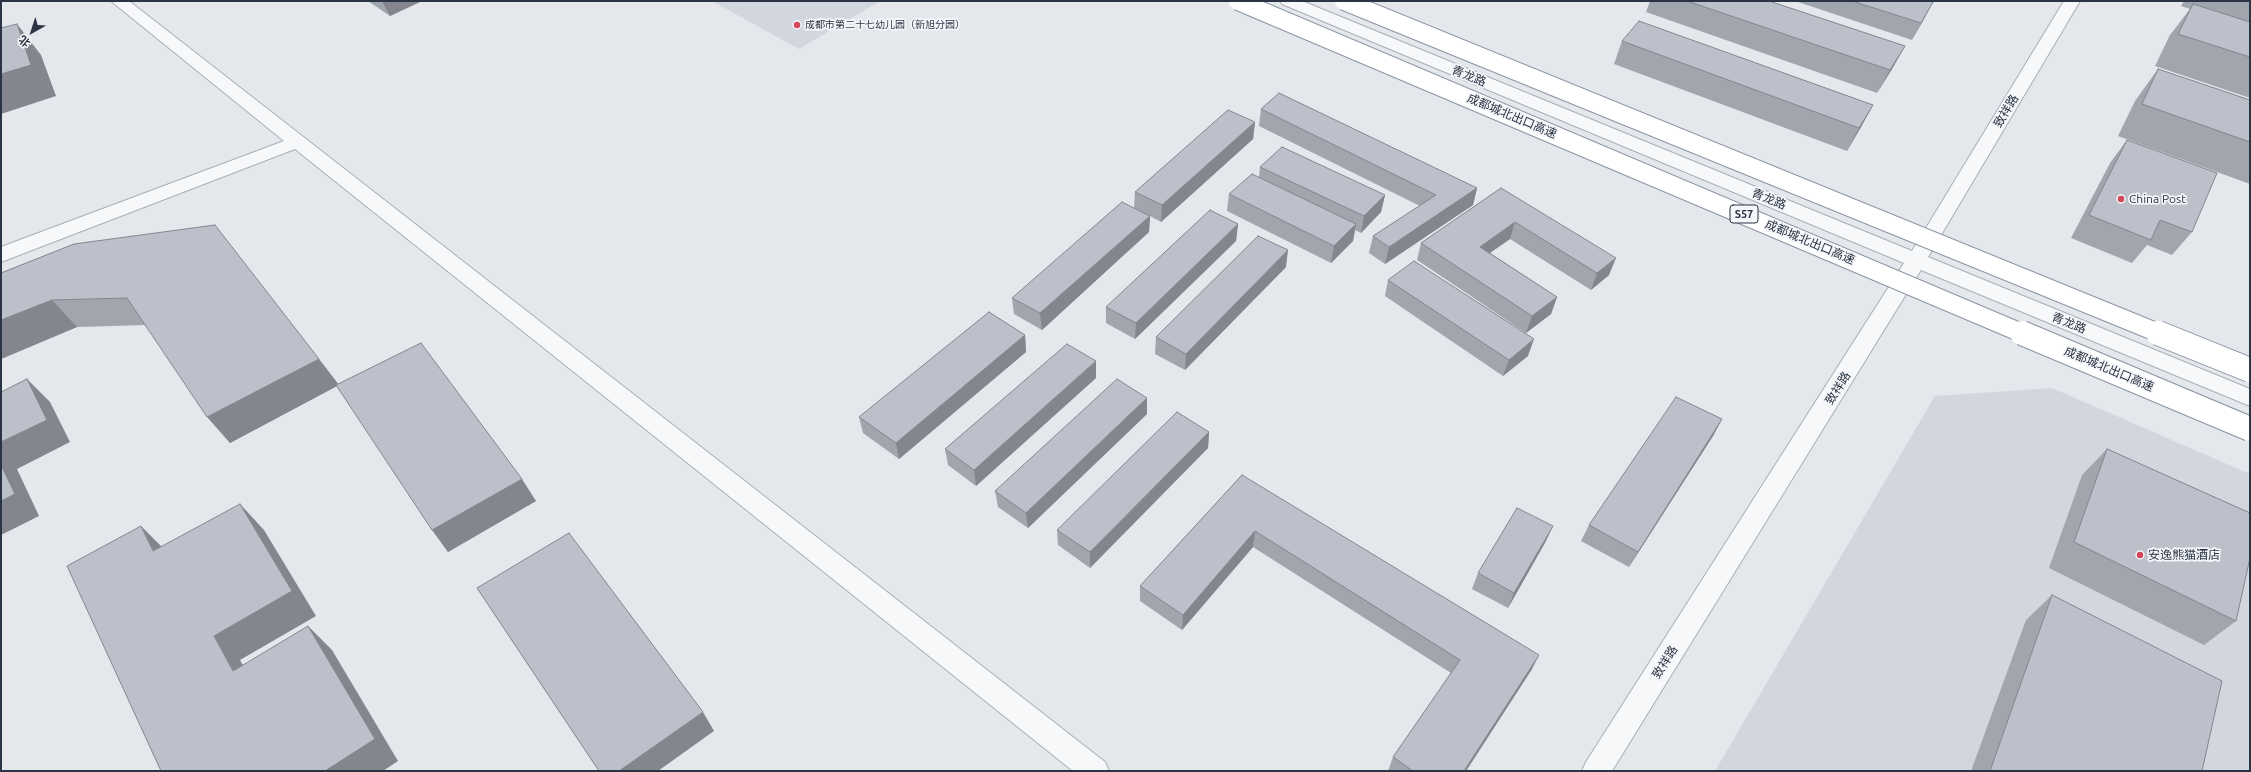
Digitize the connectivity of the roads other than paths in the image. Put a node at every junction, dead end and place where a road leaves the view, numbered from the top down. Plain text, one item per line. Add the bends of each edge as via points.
1 (119, 1) edge
2 (1238, 1) edge
3 (1288, 1) edge
4 (1344, 1) edge
5 (2072, 1) edge
6 (297, 142) junction
7 (1, 255) edge
8 (1916, 260) junction
9 (2250, 370) edge
10 (2250, 398) edge
11 (2250, 428) edge
12 (1095, 771) edge
13 (1596, 771) edge

1 - 6 street
2 - 11 highway, 成都城北出口高速 / S57, bridge
3 - 8 street, 青龙路
4 - 9 highway, bridge
5 - 8 street, 致祥路
6 - 7 street
6 - 12 street
8 - 10 street, 青龙路
8 - 13 street, 致祥路

